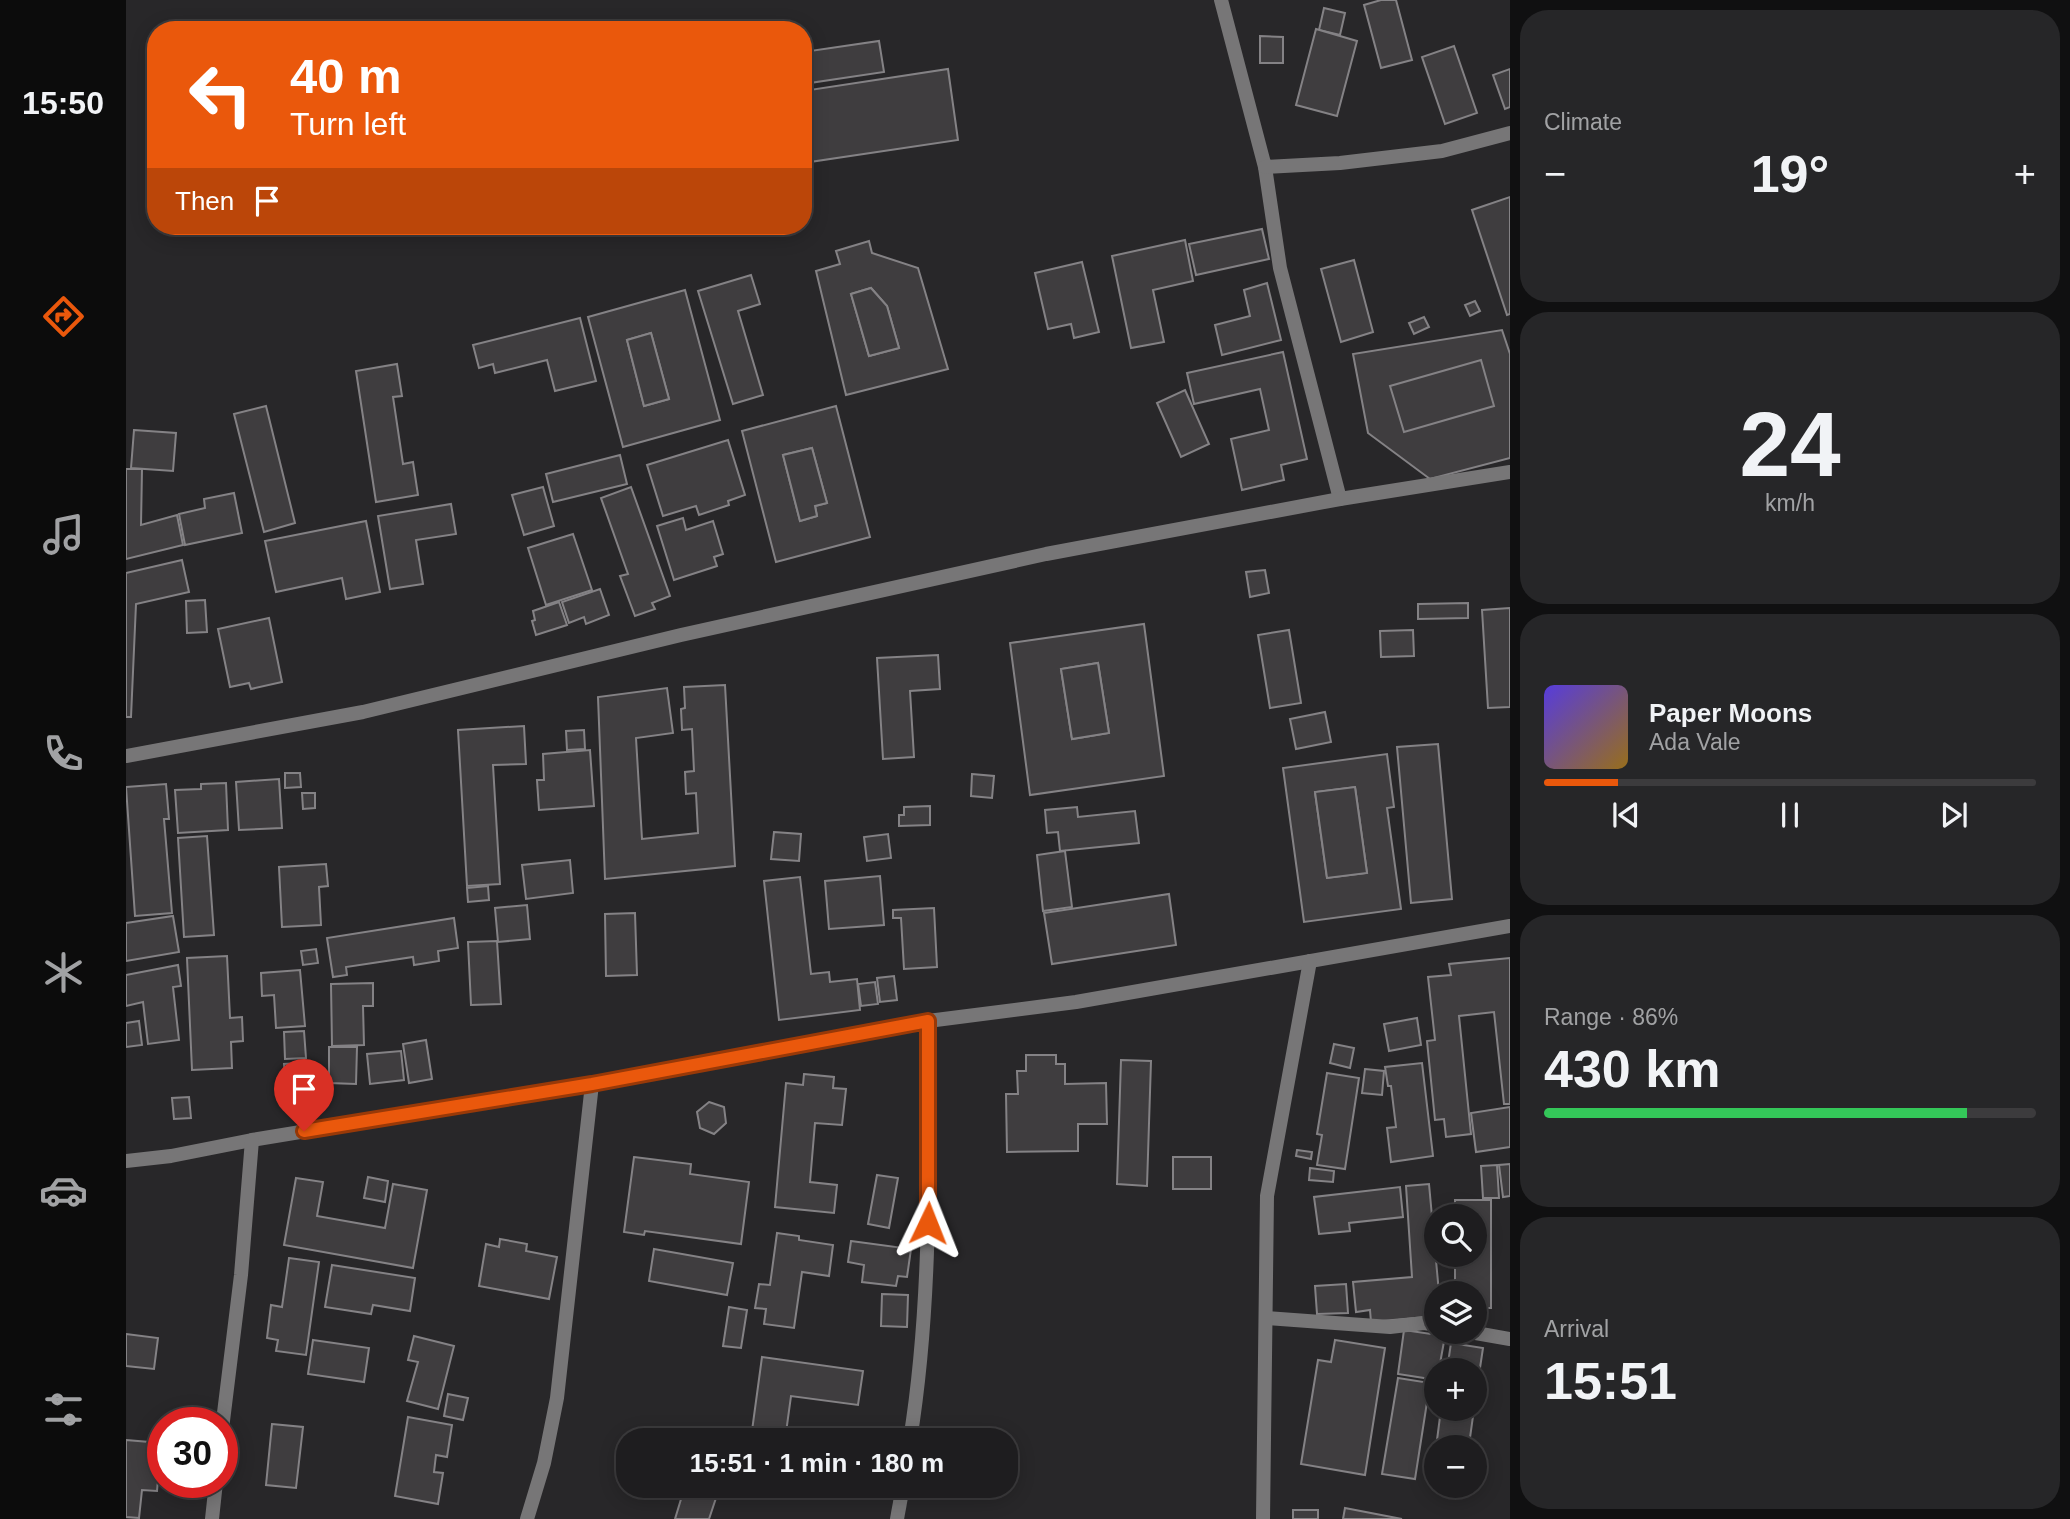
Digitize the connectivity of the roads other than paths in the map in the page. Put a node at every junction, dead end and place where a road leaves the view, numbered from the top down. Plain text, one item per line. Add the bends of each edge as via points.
1 (1221, 0) edge
2 (1510, 133) edge
3 (1265, 167) junction
4 (1510, 472) edge
5 (1340, 499) junction
6 (126, 756) edge
7 (1510, 926) edge
8 (1310, 961) junction
9 (928, 1021) junction
10 (592, 1084) junction
11 (251, 1140) junction
12 (126, 1161) edge
13 (1266, 1318) junction
14 (1424, 1323) edge
15 (1487, 1335) edge
16 (1510, 1339) edge
17 (225, 1407) edge
18 (912, 1428) edge
19 (214, 1498) edge
20 (901, 1498) edge
21 (212, 1519) edge
22 (527, 1519) edge
23 (897, 1519) edge
24 (1263, 1519) edge

1 - 3 street
2 - 3 street via 1442,151
3 - 5 street via 1280,268
4 - 5 street
5 - 6 street via 1046,554 363,712
7 - 8 street
8 - 9 street via 1076,1002
8 - 13 street via 1267,1196
9 - 10 street
9 - 18 street via 929,1198
10 - 11 street
10 - 22 street via 557,1398
11 - 12 street
11 - 17 street
13 - 14 street via 1390,1326
13 - 24 street
15 - 16 street
19 - 21 street
20 - 23 street

